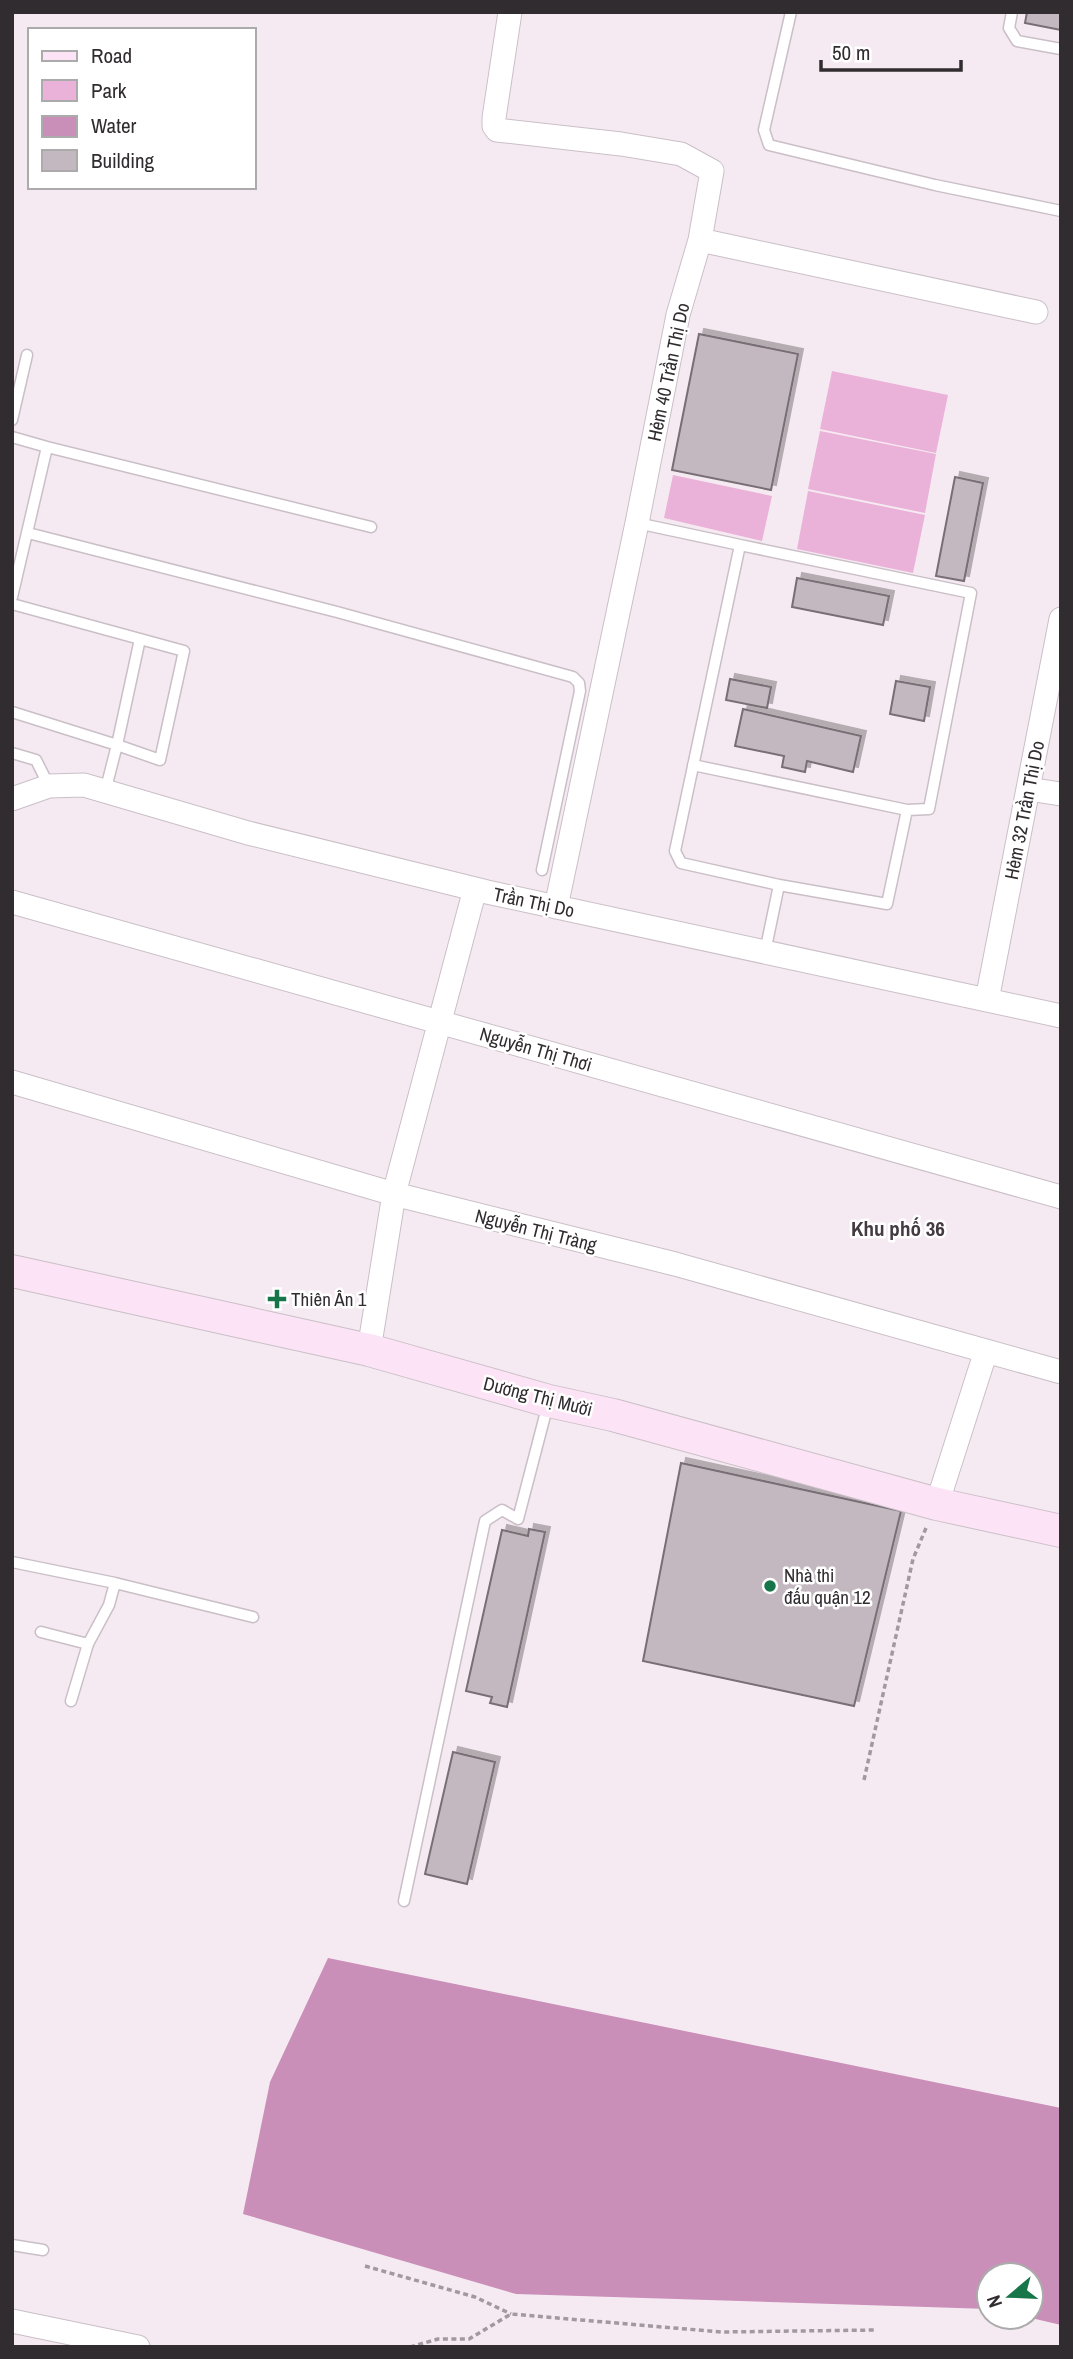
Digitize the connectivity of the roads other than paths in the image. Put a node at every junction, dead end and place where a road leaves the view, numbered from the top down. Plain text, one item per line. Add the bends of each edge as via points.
1 (510, 12) edge
2 (791, 12) edge
3 (1012, 12) edge
4 (1061, 49) edge
5 (1061, 211) edge
6 (700, 240) junction
7 (1036, 312) dead end
8 (27, 355) dead end
9 (12, 420) edge
10 (12, 437) edge
11 (47, 447) junction
12 (637, 523) junction
13 (371, 527) dead end
14 (27, 533) junction
15 (740, 545) junction
16 (12, 597) edge
17 (12, 604) edge
18 (1061, 619) edge
19 (140, 639) junction
20 (1055, 680) edge
21 (12, 712) edge
22 (117, 745) junction
23 (12, 753) edge
24 (693, 765) junction
25 (49, 786) junction
26 (1028, 789) junction
27 (105, 792) junction
28 (1061, 794) edge
29 (12, 799) edge
30 (906, 810) junction
31 (542, 870) dead end
32 (779, 885) junction
33 (475, 889) junction
34 (12, 902) edge
35 (556, 907) junction
36 (765, 952) junction
37 (987, 1000) junction
38 (1061, 1016) edge
39 (439, 1022) junction
40 (12, 1082) edge
41 (394, 1194) junction
42 (1061, 1197) edge
43 (12, 1271) edge
44 (369, 1350) junction
45 (986, 1351) junction
46 (1061, 1372) edge
47 (549, 1401) junction
48 (937, 1504) junction
49 (1061, 1531) edge
50 (12, 1562) edge
51 (115, 1583) junction
52 (253, 1617) dead end
53 (41, 1632) dead end
54 (88, 1644) junction
55 (71, 1701) dead end
56 (404, 1901) dead end
57 (12, 2245) edge
58 (43, 2250) dead end
59 (12, 2321) edge
60 (138, 2347) edge

1 - 6 street, Hẻm 40 Trần Thị Do via 495,128 681,154 712,172
2 - 5 lane via 764,130 769,145
3 - 4 lane via 1009,28 1017,41
6 - 7 street
6 - 12 street, Hẻm 40 Trần Thị Do via 678,315
8 - 9 lane
10 - 11 lane
11 - 13 lane
11 - 14 lane
12 - 15 lane
12 - 35 street, Hẻm 40 Trần Thị Do
14 - 16 lane
14 - 31 lane via 573,677 580,691
15 - 24 lane
15 - 30 lane via 971,593 929,809
17 - 19 lane
18 - 20 street, Hẻm 32 Trần Thị Do
19 - 22 lane
19 - 22 lane via 184,651 160,760
20 - 26 street, Hẻm 32 Trần Thị Do
21 - 22 lane
22 - 27 lane
23 - 25 lane via 36,760
24 - 30 lane
24 - 32 lane via 675,851 681,863
25 - 27 street, Trần Thị Do via 83,785
25 - 29 street, Trần Thị Do
26 - 28 street
26 - 37 street, Hẻm 32 Trần Thị Do
27 - 33 street, Trần Thị Do
30 - 32 lane via 887,904
32 - 36 lane
33 - 35 street, Trần Thị Do
33 - 39 street
34 - 39 street, Nguyễn Thị Thơi
35 - 36 street, Trần Thị Do
36 - 37 street, Trần Thị Do
37 - 38 street, Trần Thị Do
39 - 41 street
39 - 42 street, Nguyễn Thị Thơi
40 - 41 street, Nguyễn Thị Tràng
41 - 44 street
41 - 45 street, Nguyễn Thị Tràng via 675,1264
43 - 44 street, Dương Thị Mười
44 - 47 street, Dương Thị Mười
45 - 46 street, Nguyễn Thị Tràng
45 - 48 street
47 - 48 street, Dương Thị Mười
47 - 56 lane via 518,1519 502,1510 485,1521
48 - 49 street, Dương Thị Mười
50 - 51 lane
51 - 52 lane
51 - 54 lane
53 - 54 lane
54 - 55 lane
57 - 58 lane
59 - 60 street

